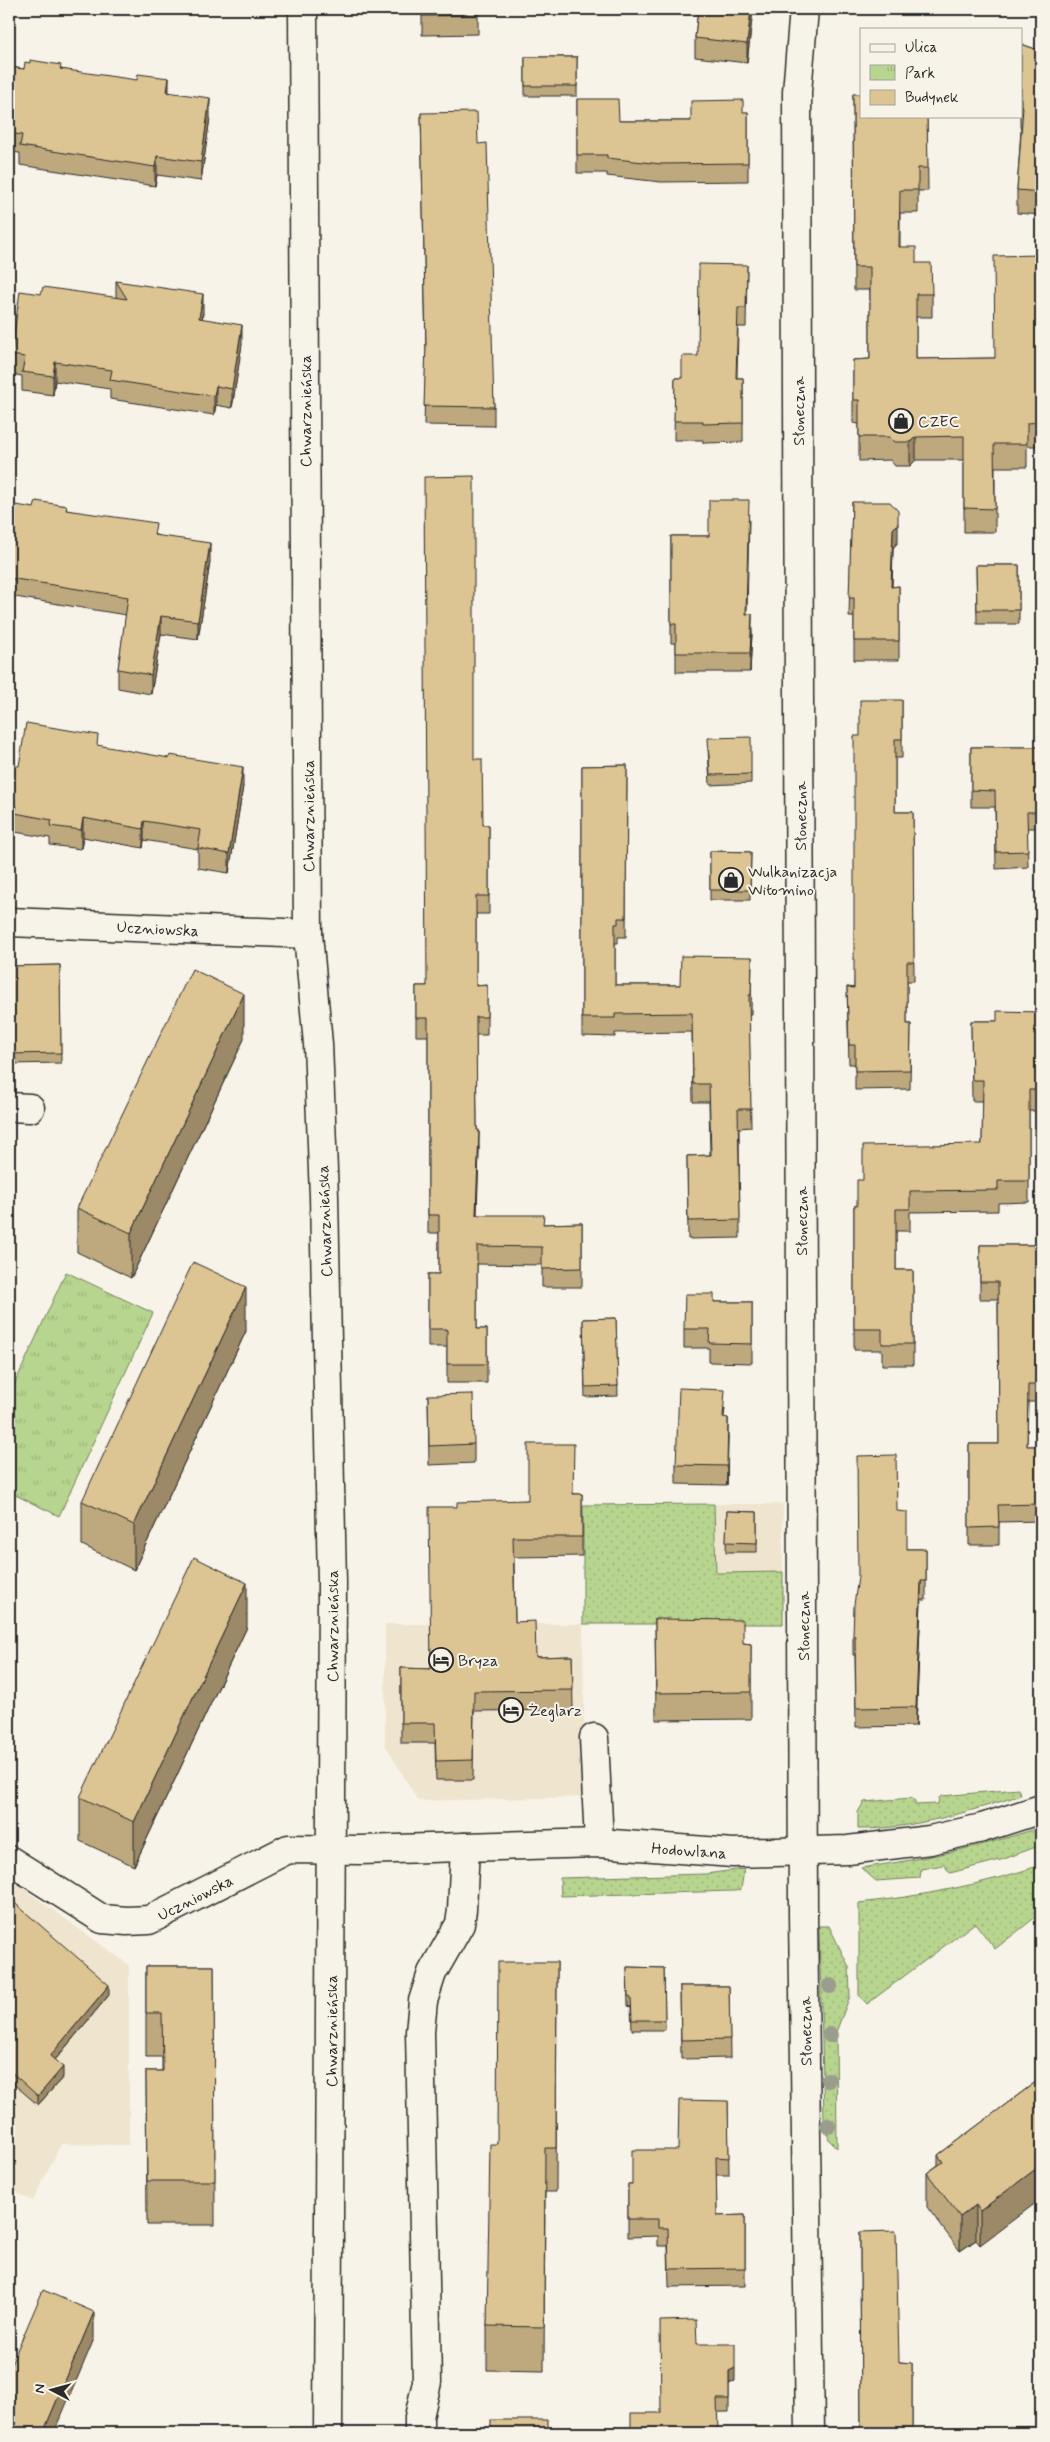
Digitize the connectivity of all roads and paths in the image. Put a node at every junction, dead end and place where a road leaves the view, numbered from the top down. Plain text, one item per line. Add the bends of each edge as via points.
1 (303, 9) edge
2 (804, 9) edge
3 (9, 922) edge
4 (308, 934) junction
5 (594, 1738) dead end
6 (1041, 1810) edge
7 (599, 1844) junction
8 (464, 1847) junction
9 (332, 1850) junction
10 (804, 1851) junction
11 (9, 1860) edge
12 (328, 2433) edge
13 (419, 2433) edge
14 (810, 2433) edge

1 - 4 street, Chwarznieńska
2 - 10 street, Słoneczna via 797,92
3 - 4 street, Uczniowska
4 - 9 street, Chwarznieńska via 318,1044 324,1196 332,1583
5 - 7 street
6 - 10 street, Hodowlana via 930,1840 848,1850
7 - 8 street, Hodowlana
7 - 10 street, Hodowlana via 733,1853
8 - 9 street, Hodowlana
8 - 13 street via 460,1924 432,1973 420,2032 427,2382
9 - 11 street, Uczniowska via 288,1849 149,1920 127,1921 102,1919
9 - 12 street, Chwarznieńska
10 - 14 street, Słoneczna

